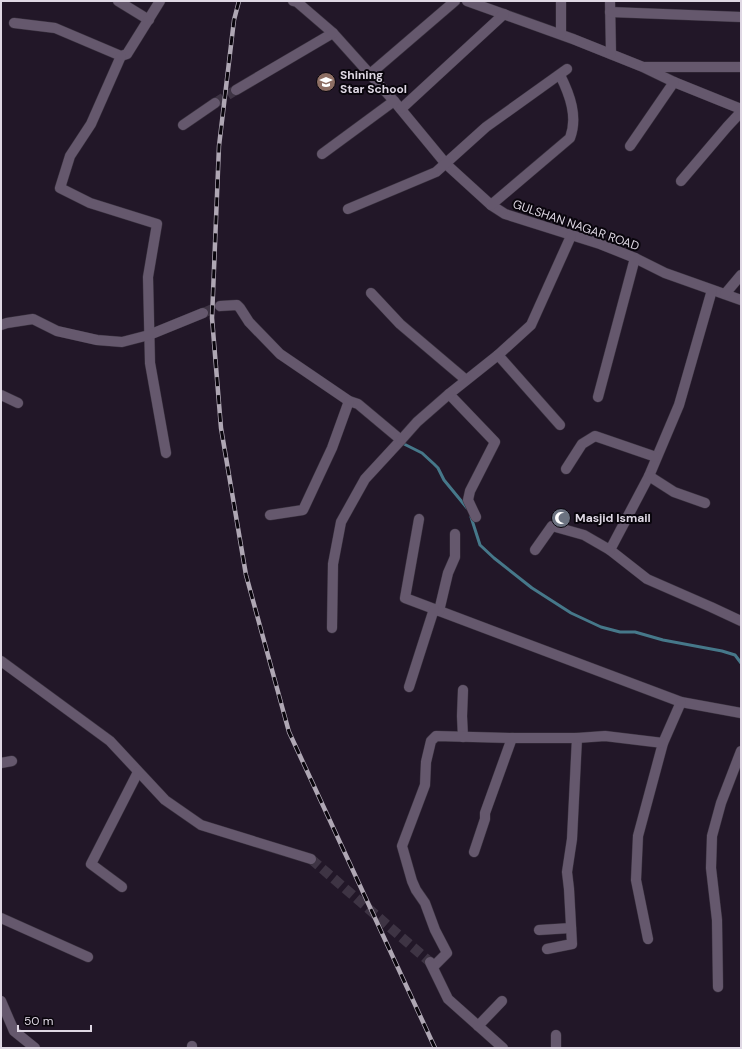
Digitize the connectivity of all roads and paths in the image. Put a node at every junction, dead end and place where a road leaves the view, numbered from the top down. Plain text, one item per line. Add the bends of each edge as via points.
1 (118, 1) edge
2 (160, 1) edge
3 (293, 1) edge
4 (455, 1) edge
5 (467, 1) edge
6 (561, 1) edge
7 (610, 1) edge
8 (610, 12) junction
9 (504, 14) junction
10 (741, 17) edge
11 (148, 20) junction
12 (14, 23) dead end
13 (334, 33) junction
14 (560, 34) junction
15 (611, 54) junction
16 (121, 56) junction
17 (643, 67) junction
18 (741, 67) edge
19 (370, 74) junction
20 (674, 82) junction
21 (236, 90) tunnel mouth
22 (394, 101) junction
23 (215, 103) tunnel mouth
24 (401, 109) junction
25 (741, 109) edge
26 (741, 112) edge
27 (183, 125) dead end
28 (630, 146) dead end
29 (322, 154) dead end
30 (446, 164) junction
31 (681, 181) dead end
32 (491, 205) junction
33 (348, 209) dead end
34 (571, 236) junction
35 (635, 258) junction
36 (741, 275) edge
37 (712, 290) junction
38 (371, 293) dead end
39 (725, 294) junction
40 (741, 300) edge
41 (220, 306) tunnel mouth
42 (202, 313) tunnel mouth
43 (1, 325) edge
44 (149, 335) junction
45 (498, 355) junction
46 (466, 380) junction
47 (449, 394) junction
48 (1, 395) edge
49 (598, 397) dead end
50 (349, 401) junction
51 (18, 403) dead end
52 (560, 425) dead end
53 (401, 440) junction
54 (166, 453) dead end
55 (656, 457) junction
56 (566, 469) dead end
57 (649, 476) junction
58 (704, 504) dead end
59 (270, 515) dead end
60 (476, 517) dead end
61 (418, 519) dead end
62 (455, 534) dead end
63 (535, 550) dead end
64 (610, 550) junction
65 (436, 610) junction
66 (741, 621) edge
67 (332, 628) dead end
68 (1, 661) edge
69 (409, 687) dead end
70 (463, 690) dead end
71 (681, 702) junction
72 (741, 713) edge
73 (463, 737) junction
74 (512, 738) junction
75 (577, 738) junction
76 (663, 743) junction
77 (741, 751) edge
78 (12, 761) dead end
79 (1, 763) edge
80 (138, 772) junction
81 (474, 852) dead end
82 (311, 859) tunnel mouth
83 (122, 887) dead end
84 (1, 918) edge
85 (571, 928) junction
86 (539, 930) dead end
87 (648, 939) dead end
88 (547, 949) dead end
89 (88, 957) dead end
90 (718, 987) dead end
91 (1, 1001) edge
92 (502, 1001) dead end
93 (478, 1026) junction
94 (556, 1035) dead end
95 (502, 1047) edge
96 (35, 1048) edge
97 (556, 1048) edge

1 - 11 street
2 - 11 street
3 - 13 street, GULSHAN NAGAR ROAD
4 - 19 street
5 - 9 street
6 - 14 street
7 - 8 street
8 - 10 street
8 - 15 street
9 - 14 street
9 - 24 street
11 - 16 street via 128,54
12 - 16 street via 55,28
13 - 19 street, GULSHAN NAGAR ROAD
13 - 21 street
14 - 15 street
15 - 17 street
16 - 44 street via 92,124 70,156 60,188 90,204 157,224 148,277
17 - 18 street
17 - 20 street
19 - 22 street, GULSHAN NAGAR ROAD
20 - 25 street
20 - 28 street
22 - 24 street, GULSHAN NAGAR ROAD
22 - 29 street
23 - 27 street
24 - 30 street, GULSHAN NAGAR ROAD
26 - 31 street
30 - 32 street, GULSHAN NAGAR ROAD
30 - 32 street via 486,127 564,72 573,112 574,128 570,138
30 - 33 street via 436,172
32 - 34 street, GULSHAN NAGAR ROAD via 505,214
34 - 35 street, GULSHAN NAGAR ROAD
34 - 45 street via 531,325
35 - 37 street, GULSHAN NAGAR ROAD via 665,273
35 - 49 street
36 - 39 street
37 - 39 street, GULSHAN NAGAR ROAD
37 - 55 street via 679,405
38 - 46 street via 400,324
39 - 40 street, GULSHAN NAGAR ROAD
41 - 50 street via 237,305 248,322 280,354
42 - 44 street
43 - 44 street via 33,319 57,331 97,340 122,342
44 - 54 street via 150,363
45 - 46 street
45 - 52 street
46 - 47 street
47 - 53 street
47 - 60 street via 495,442 470,491 468,500
48 - 51 street
50 - 53 street via 358,404
50 - 59 street via 332,448 303,510
53 - 67 street via 365,479 341,522 333,564
55 - 56 street via 595,436 582,444
55 - 57 street
57 - 58 street via 674,492
57 - 64 street
61 - 65 street via 405,598
62 - 65 street via 455,557
63 - 64 street via 552,526 584,534
64 - 66 street via 647,579
65 - 69 street
65 - 71 street
68 - 80 street via 110,741
70 - 73 street
71 - 72 street
71 - 76 street
73 - 74 street
73 - 93 street via 436,736 431,741 426,762 425,785 402,846 412,881 425,902 447,953 431,965 448,999
74 - 75 street
74 - 81 street via 484,813 485,819
75 - 76 street via 605,736
75 - 85 street via 572,839 567,872
76 - 87 street via 638,836 636,880
77 - 90 street via 720,803 712,836 711,868 717,920
78 - 79 street
80 - 82 street via 165,800 201,825
80 - 83 street via 91,864
84 - 89 street
85 - 86 street
85 - 88 street via 572,944
91 - 96 street via 14,1031
92 - 93 street
93 - 95 street
94 - 97 street

